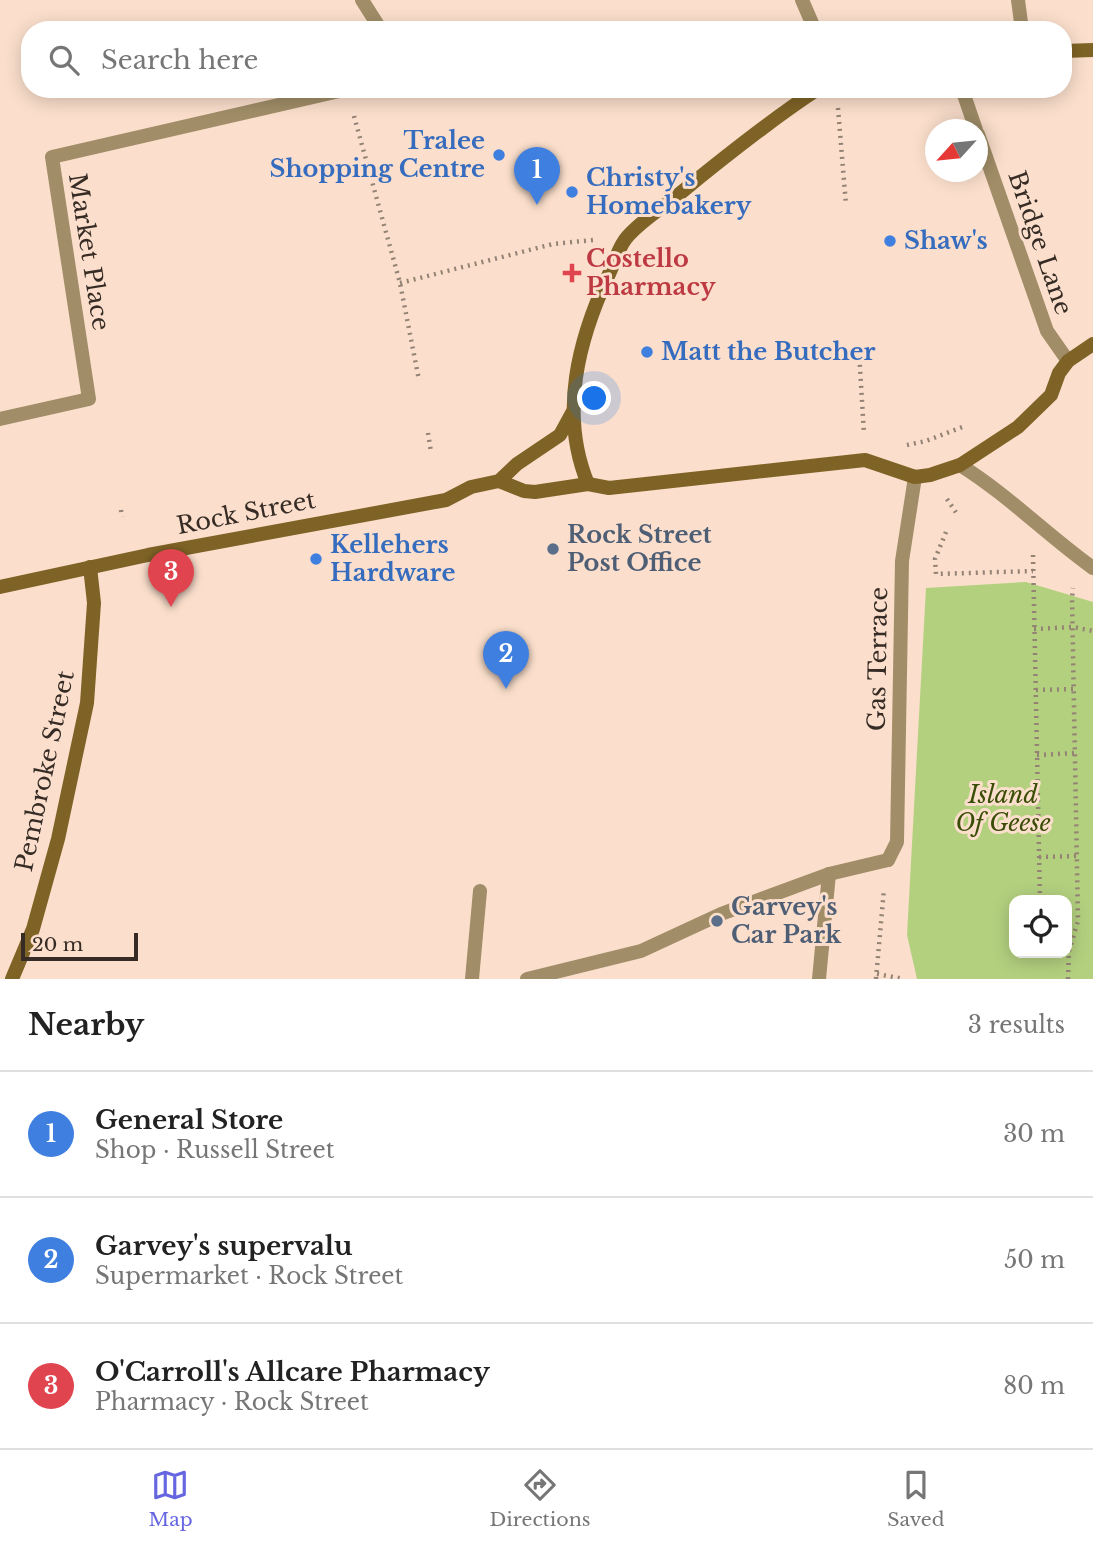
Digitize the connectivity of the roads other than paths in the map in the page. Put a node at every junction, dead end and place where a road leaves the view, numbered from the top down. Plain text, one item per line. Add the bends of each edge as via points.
1 (362, 0) edge
2 (802, 0) edge
3 (1018, 0) edge
4 (375, 21) edge
5 (811, 21) edge
6 (1021, 21) edge
7 (1093, 50) edge
8 (1072, 51) edge
9 (309, 98) edge
10 (804, 98) edge
11 (965, 98) edge
12 (972, 119) edge
13 (988, 163) edge
14 (1093, 344) edge
15 (1068, 361) junction
16 (572, 413) junction
17 (0, 419) edge
18 (960, 465) junction
19 (915, 477) junction
20 (499, 481) junction
21 (588, 484) junction
22 (90, 567) junction
23 (1093, 568) edge
24 (0, 587) edge
25 (829, 874) junction
26 (480, 891) dead end
27 (12, 979) edge
28 (472, 979) edge
29 (527, 979) edge
30 (819, 979) edge

1 - 4 street
2 - 5 street
3 - 6 street
7 - 8 main road
9 - 17 street, Market Place via 52,157 89,399
10 - 16 main road via 627,237 593,309 577,367
11 - 12 street, Bridge Lane
13 - 15 street, Bridge Lane via 1047,331
14 - 15 main road
15 - 18 main road via 1051,395 1018,427
16 - 20 main road, Rock Street via 560,435
16 - 21 main road via 579,462
18 - 19 main road
18 - 23 street via 1014,502
19 - 21 main road via 865,460 609,488
19 - 25 street, Gas Terrace via 902,561 897,842 888,860
20 - 21 main road via 535,492
20 - 22 main road, Rock Street via 471,487 446,500
22 - 24 main road, Rock Street
22 - 27 main road, Pembroke Street via 92,655 82,725 55,852 33,929
25 - 29 street via 721,914 641,951
25 - 30 street
26 - 28 street

